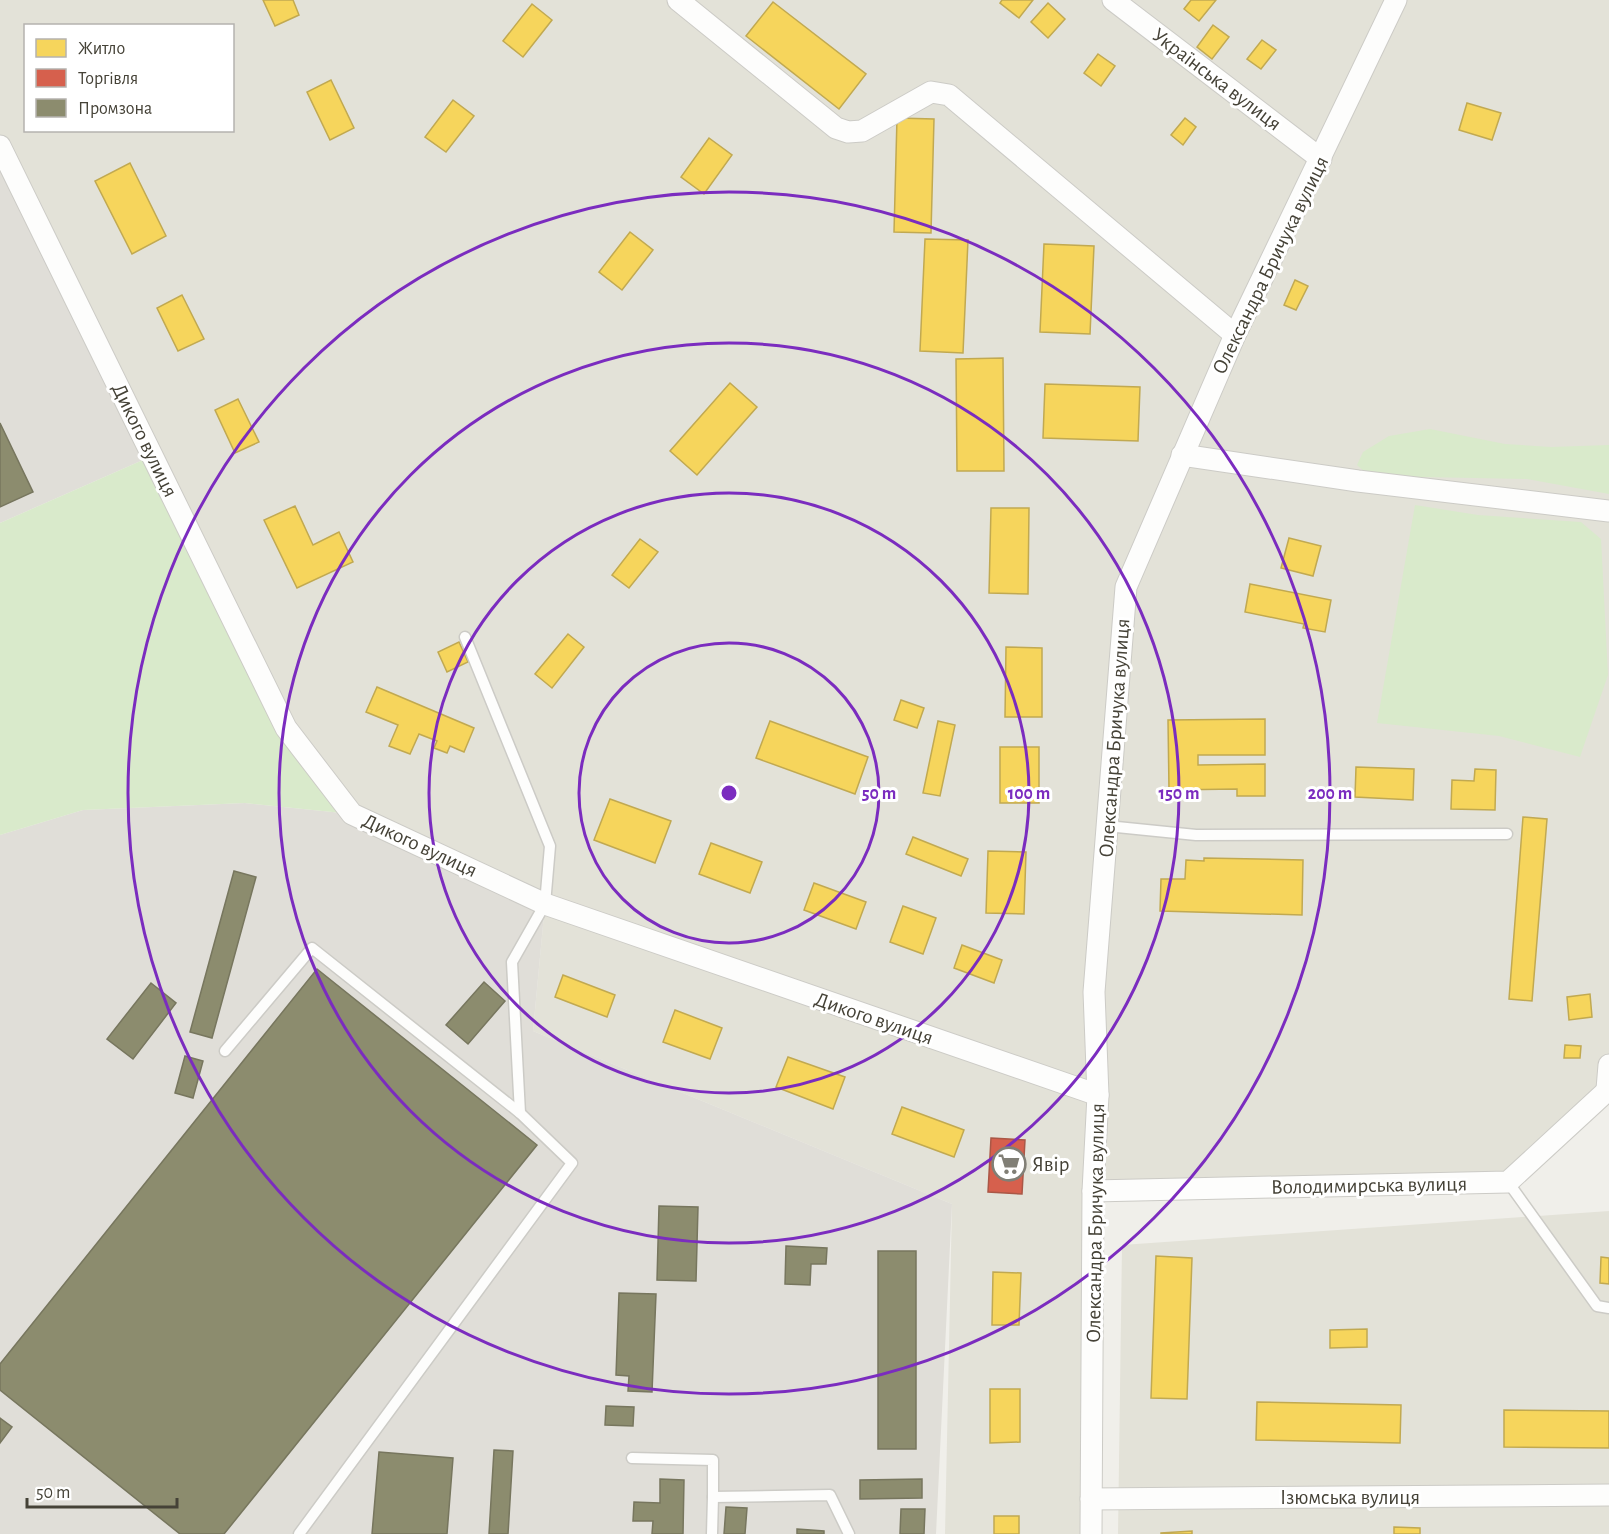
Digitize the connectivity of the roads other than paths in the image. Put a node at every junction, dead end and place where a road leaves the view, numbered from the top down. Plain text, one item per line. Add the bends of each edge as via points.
1 (678, 0) edge
2 (1113, 0) edge
3 (1396, 0) edge
4 (0, 146) edge
5 (1321, 159) junction
6 (1235, 335) junction
7 (1182, 455) junction
8 (1609, 511) edge
9 (465, 637) dead end
10 (1107, 826) junction
11 (1507, 834) dead end
12 (545, 904) junction
13 (225, 1051) dead end
14 (1609, 1065) edge
15 (1608, 1089) edge
16 (1098, 1095) junction
17 (520, 1113) junction
18 (1508, 1182) junction
19 (1093, 1191) junction
20 (1609, 1308) edge
21 (632, 1458) dead end
22 (1609, 1496) edge
23 (713, 1497) junction
24 (1091, 1499) junction
25 (299, 1534) edge
26 (712, 1534) edge
27 (849, 1534) edge
28 (1091, 1534) edge

1 - 6 street via 836,128 862,131 931,92 949,95
2 - 5 street, Українська вулиця
3 - 5 street, Олександра Бричука вулиця
4 - 12 street, Дикого вулиця via 286,728 352,814
5 - 6 street, Олександра Бричука вулиця
6 - 7 street, Олександра Бричука вулиця
7 - 8 street
7 - 10 street, Олександра Бричука вулиця via 1126,587
9 - 12 lane via 550,846
10 - 11 lane via 1196,835
10 - 16 street, Олександра Бричука вулиця via 1094,992
12 - 16 street, Дикого вулиця
12 - 17 lane via 513,962
13 - 17 lane via 312,948
14 - 15 street
15 - 18 street
16 - 19 street, Олександра Бричука вулиця
17 - 25 lane via 572,1163
18 - 19 street, Володимирська вулиця
18 - 20 lane via 1597,1306
19 - 24 street, Олександра Бричука вулиця
21 - 23 lane via 713,1460
22 - 24 street, Ізюмська вулиця
23 - 26 lane
23 - 27 lane via 830,1495
24 - 28 street, Олександра Бричука вулиця

